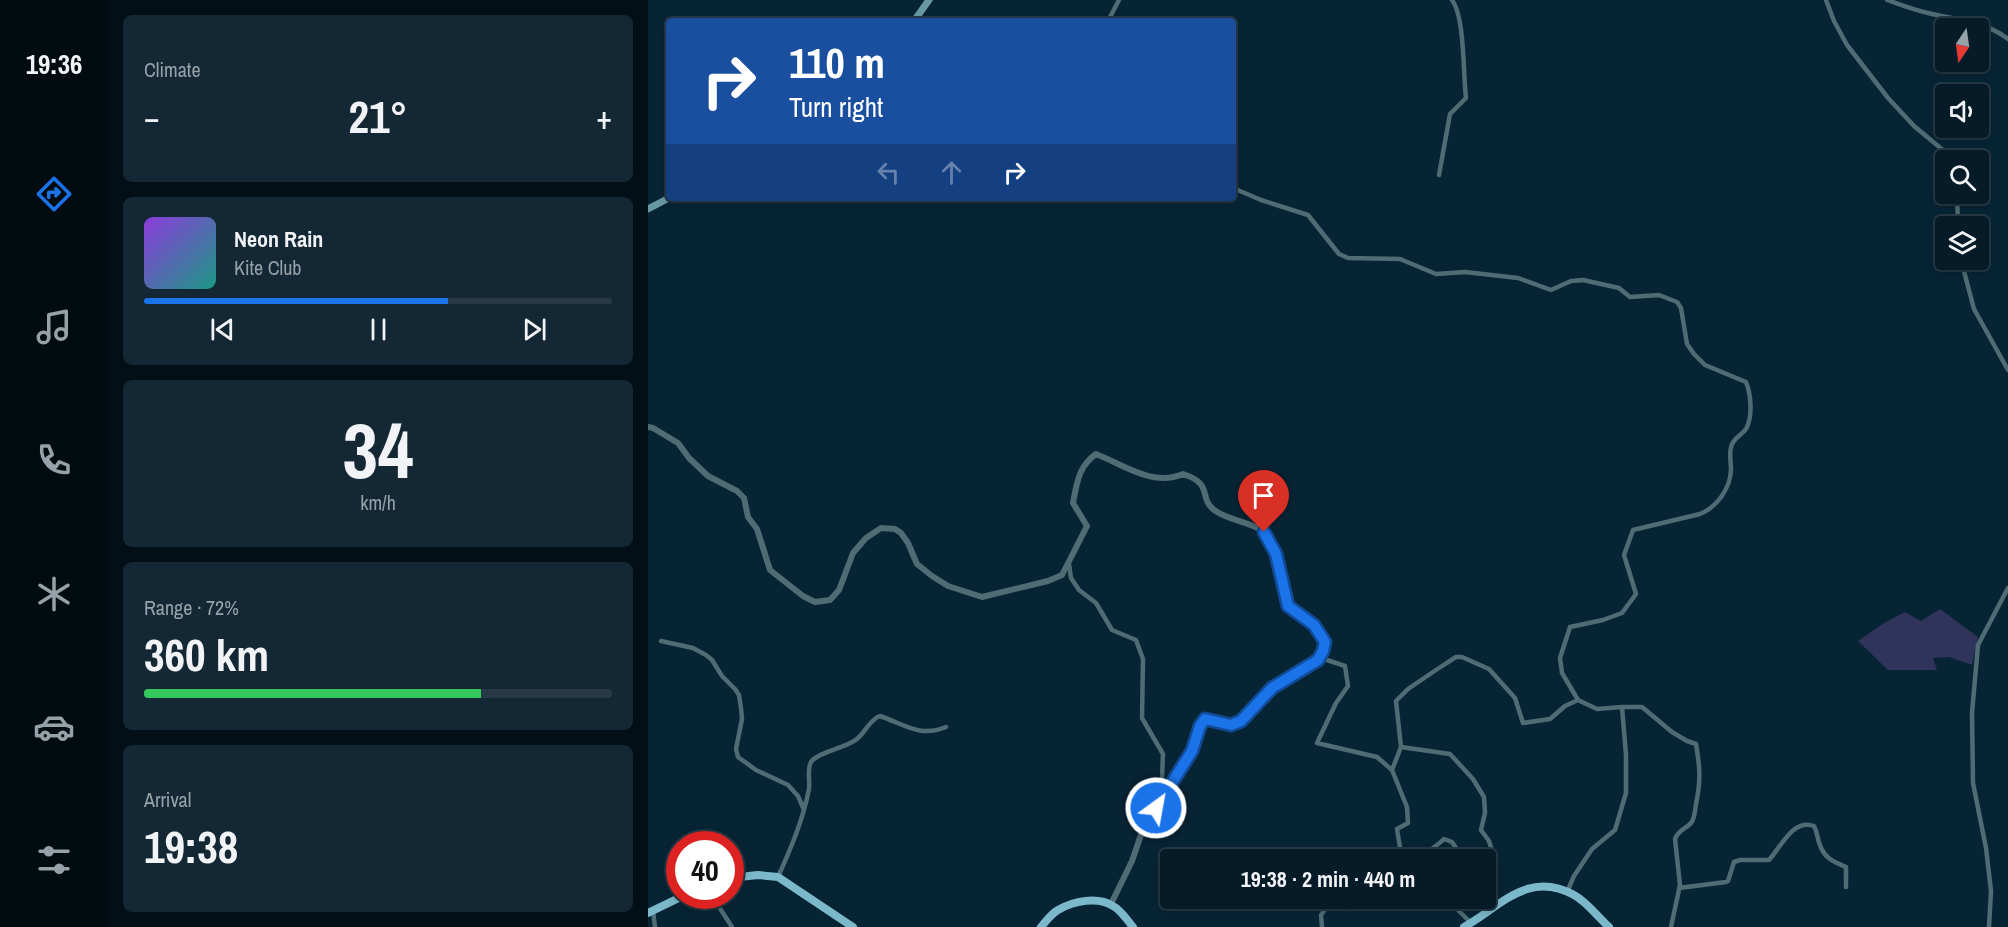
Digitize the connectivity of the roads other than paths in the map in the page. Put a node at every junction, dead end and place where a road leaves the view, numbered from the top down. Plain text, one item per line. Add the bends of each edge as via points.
1 (929, 0) edge
2 (1119, 0) edge
3 (1452, 0) edge
4 (1826, 0) edge
5 (1887, 0) edge
6 (916, 18) edge
7 (1110, 18) edge
8 (2008, 39) edge
9 (1943, 150) edge
10 (1439, 175) dead end
11 (1236, 189) edge
12 (666, 200) edge
13 (648, 209) edge
14 (1964, 270) edge
15 (2008, 370) edge
16 (648, 428) edge
17 (1068, 564) junction
18 (2008, 588) edge
19 (661, 641) dead end
20 (1318, 660) junction
21 (1578, 700) junction
22 (1622, 707) junction
23 (946, 727) dead end
24 (1401, 747) junction
25 (1392, 770) junction
26 (1168, 790) junction
27 (804, 810) junction
28 (1400, 849) edge
29 (1433, 849) edge
30 (1456, 849) edge
31 (1492, 849) edge
32 (744, 876) edge
33 (778, 877) junction
34 (1846, 887) dead end
35 (1679, 888) junction
36 (1567, 892) junction
37 (666, 904) edge
38 (1112, 904) junction
39 (720, 909) edge
40 (1325, 909) edge
41 (1455, 909) edge
42 (651, 912) edge
43 (1468, 925) edge
44 (655, 927) edge
45 (732, 927) edge
46 (853, 927) edge
47 (1041, 927) edge
48 (1132, 927) edge
49 (1322, 927) edge
50 (1609, 927) edge
51 (1671, 927) edge
52 (1989, 927) edge

1 - 6 main road
2 - 7 street
3 - 10 street via 1459,21 1466,98 1450,114
4 - 9 street via 1847,45 1888,98
5 - 8 street via 1980,24
11 - 21 street via 1308,215 1340,254 1348,258 1400,259 1436,274 1465,272 1518,278 1551,290 1583,280 1616,287 1630,297 1659,295 1677,302 1681,308 1687,344 1705,365 1746,382 1749,420 1746,429 1732,442 1730,481 1717,502 1700,514 1633,530 1624,555 1636,594 1622,613 1570,627 1560,658 1562,674
12 - 13 main road
14 - 15 street via 1974,309
16 - 17 street via 678,443 708,476 744,498 748,518 757,529 770,570 815,602 830,600 839,590 854,553 881,528 901,533 917,564 932,576 948,586 982,597 1048,581 1062,575
17 - 20 street via 1087,526 1073,503 1078,476 1086,461 1096,454 1157,478 1171,479 1183,474 1194,478 1201,482 1211,508 1228,519 1264,532 1276,554 1288,606 1314,625 1325,642
17 - 26 street via 1079,590 1096,603 1112,630 1136,640 1143,659 1142,718 1164,754 1162,779
18 - 52 street via 1978,645 1972,713 1973,783 1991,891
19 - 27 street via 693,648 712,660 739,695 738,757 788,785
20 - 25 street via 1345,666 1348,686 1317,743 1377,757
20 - 26 street via 1272,688 1241,721 1231,725 1205,719 1192,751
21 - 22 street via 1597,709
21 - 24 street via 1550,720 1523,723 1515,698 1489,669 1456,657 1396,701
22 - 35 street via 1642,707 1672,732 1696,744 1701,772 1693,819 1675,839
22 - 36 street via 1626,793 1616,830 1592,849
23 - 27 street via 922,731 884,717 875,718 858,739 814,758 809,768 811,780
24 - 25 street
24 - 31 street via 1450,754 1479,786 1485,813 1480,830
25 - 28 street via 1407,807 1408,823 1397,829
26 - 38 street via 1144,826
27 - 33 street
29 - 30 street via 1444,839
32 - 33 main road
33 - 46 main road
34 - 35 street via 1846,867 1824,854 1814,826 1802,824 1784,839 1769,860 1740,860 1734,862 1726,882
35 - 51 street
36 - 43 main road via 1542,886 1522,889
36 - 50 main road
37 - 42 main road
38 - 47 main road via 1076,902 1057,910
38 - 48 main road
39 - 45 street
40 - 49 street via 1321,915
41 - 43 street
42 - 44 street

